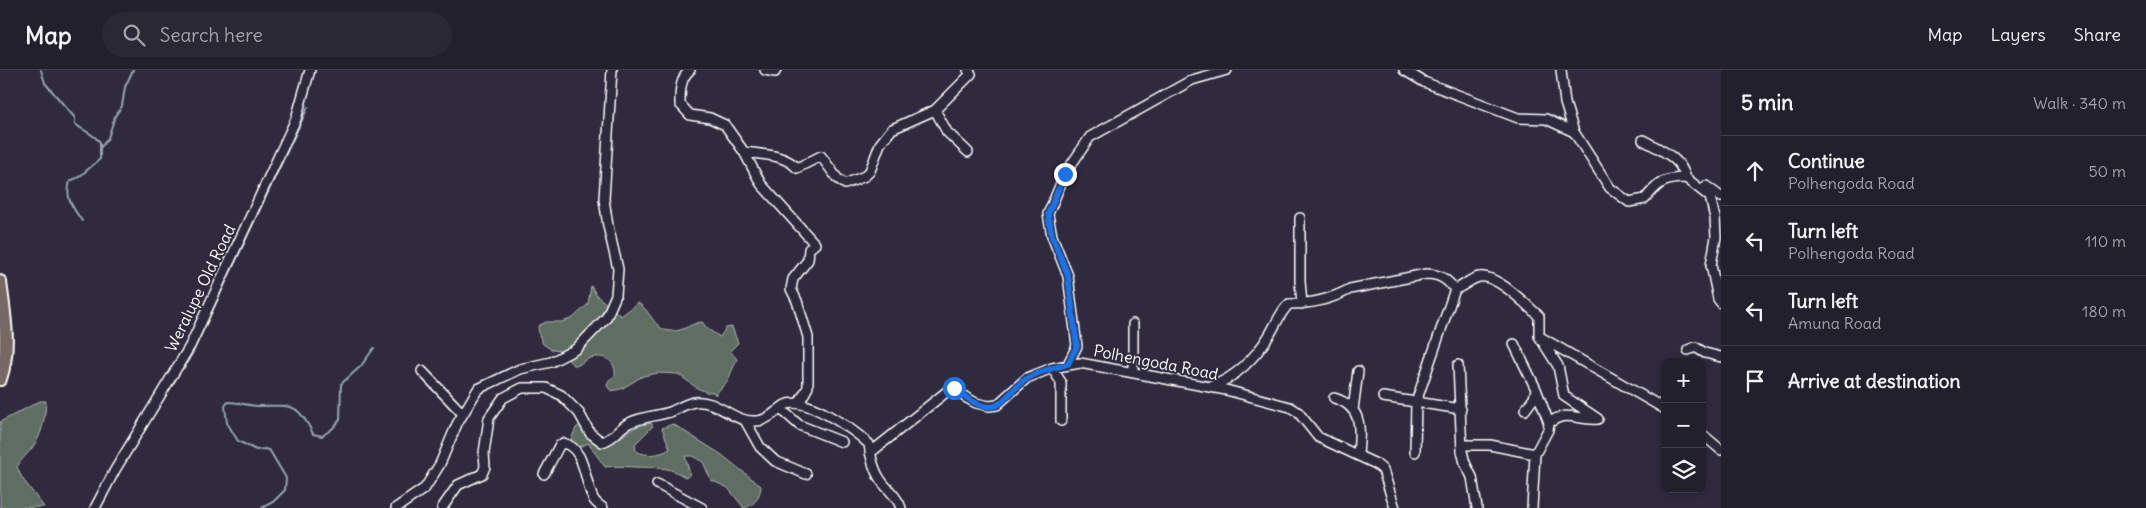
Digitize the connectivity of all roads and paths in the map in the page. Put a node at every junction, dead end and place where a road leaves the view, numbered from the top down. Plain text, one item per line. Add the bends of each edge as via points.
1 (310, 70) edge
2 (612, 70) edge
3 (690, 70) edge
4 (765, 70) edge
5 (776, 70) edge
6 (968, 70) edge
7 (1227, 70) edge
8 (1404, 70) edge
9 (1561, 70) edge
10 (935, 110) junction
11 (1574, 132) junction
12 (1643, 140) dead end
13 (744, 152) junction
14 (968, 152) dead end
15 (1683, 167) junction
16 (1686, 178) junction
17 (1721, 197) edge
18 (1300, 218) dead end
19 (0, 282) edge
20 (1455, 289) junction
21 (1721, 303) edge
22 (1302, 304) junction
23 (1133, 324) dead end
24 (1539, 336) junction
25 (1514, 344) dead end
26 (1688, 350) dead end
27 (1721, 357) edge
28 (1068, 364) junction
29 (1458, 365) dead end
30 (1052, 368) junction
31 (422, 371) dead end
32 (1133, 371) junction
33 (1358, 371) dead end
34 (0, 379) edge
35 (1206, 387) junction
36 (1536, 389) junction
37 (1383, 397) dead end
38 (1334, 398) dead end
39 (1416, 402) junction
40 (799, 403) junction
41 (1661, 407) edge
42 (1461, 408) junction
43 (781, 409) junction
44 (1353, 410) junction
45 (1525, 410) dead end
46 (463, 414) junction
47 (1061, 421) dead end
48 (746, 422) junction
49 (1549, 423) junction
50 (1706, 437) edge
51 (842, 442) dead end
52 (1462, 445) junction
53 (1721, 450) edge
54 (1415, 452) dead end
55 (870, 453) junction
56 (1535, 454) junction
57 (1358, 456) junction
58 (544, 474) dead end
59 (806, 474) dead end
60 (657, 484) dead end
61 (95, 508) edge
62 (396, 508) edge
63 (442, 508) edge
64 (603, 508) edge
65 (702, 508) edge
66 (901, 508) edge
67 (1396, 508) edge
68 (1478, 508) edge
69 (1532, 508) edge

1 - 61 street, Weralupe Old Road via 296,120 190,346
2 - 46 street via 604,199 618,270 616,295 606,318 576,349 551,362 520,369 478,389
3 - 13 street via 680,89 680,104 690,115 710,118 725,125
4 - 5 street
6 - 10 street via 971,74
7 - 28 street via 1192,80 1090,137 1065,174 1048,214 1052,236 1068,276 1075,328 1077,346
8 - 11 street via 1424,82 1518,118 1546,120
9 - 11 street
10 - 13 street via 892,129 880,144 870,171 845,184 821,156 797,168 790,160
10 - 14 street via 947,132
11 - 16 street via 1610,188 1629,202 1645,199 1657,184 1671,178
12 - 15 street via 1667,153
13 - 40 street via 761,184 815,244 810,249 808,260 793,279 791,289 808,338 808,387
15 - 16 street
15 - 17 street
16 - 21 street via 1710,196 1716,236 1711,265
18 - 22 street
19 - 34 highway via 7,337
20 - 22 street via 1438,274 1426,274 1350,289
20 - 24 street via 1470,279 1482,276 1499,282 1539,316
20 - 39 street
22 - 35 street via 1286,307 1267,340 1238,371 1220,383
23 - 32 street
24 - 41 street
24 - 49 street via 1558,366 1564,396 1598,419 1588,420 1569,414 1558,416
25 - 36 street
26 - 27 street via 1695,347
28 - 30 street, Polhengoda Road
28 - 32 street, Polhengoda Road
29 - 42 street
30 - 47 street via 1061,382
30 - 55 street, Polhengoda Road via 1027,378 997,405 976,403 950,388
31 - 46 street
32 - 35 street, Polhengoda Road
33 - 44 street
35 - 57 street, Polhengoda Road via 1290,407 1318,437
36 - 45 street
36 - 49 street
37 - 39 street
38 - 44 street via 1343,400
39 - 42 street
39 - 54 street
40 - 43 street
40 - 55 street via 815,408 860,436 869,444
42 - 52 street
43 - 48 street via 760,421
43 - 51 street via 799,425
44 - 57 street via 1359,419
46 - 62 street via 425,488
48 - 59 street via 760,447 776,460
48 - 63 street via 704,402 694,402 671,412 628,423 611,440 602,442 590,434 579,413 562,395 546,388 522,388 502,398 490,418 482,474 458,485
49 - 56 street
50 - 53 street
52 - 56 street via 1490,445
52 - 68 street
55 - 66 street via 879,478
56 - 69 street
57 - 67 street, Polhengoda Road via 1383,470
58 - 64 street via 559,446 568,444 580,459 594,500
60 - 65 street

